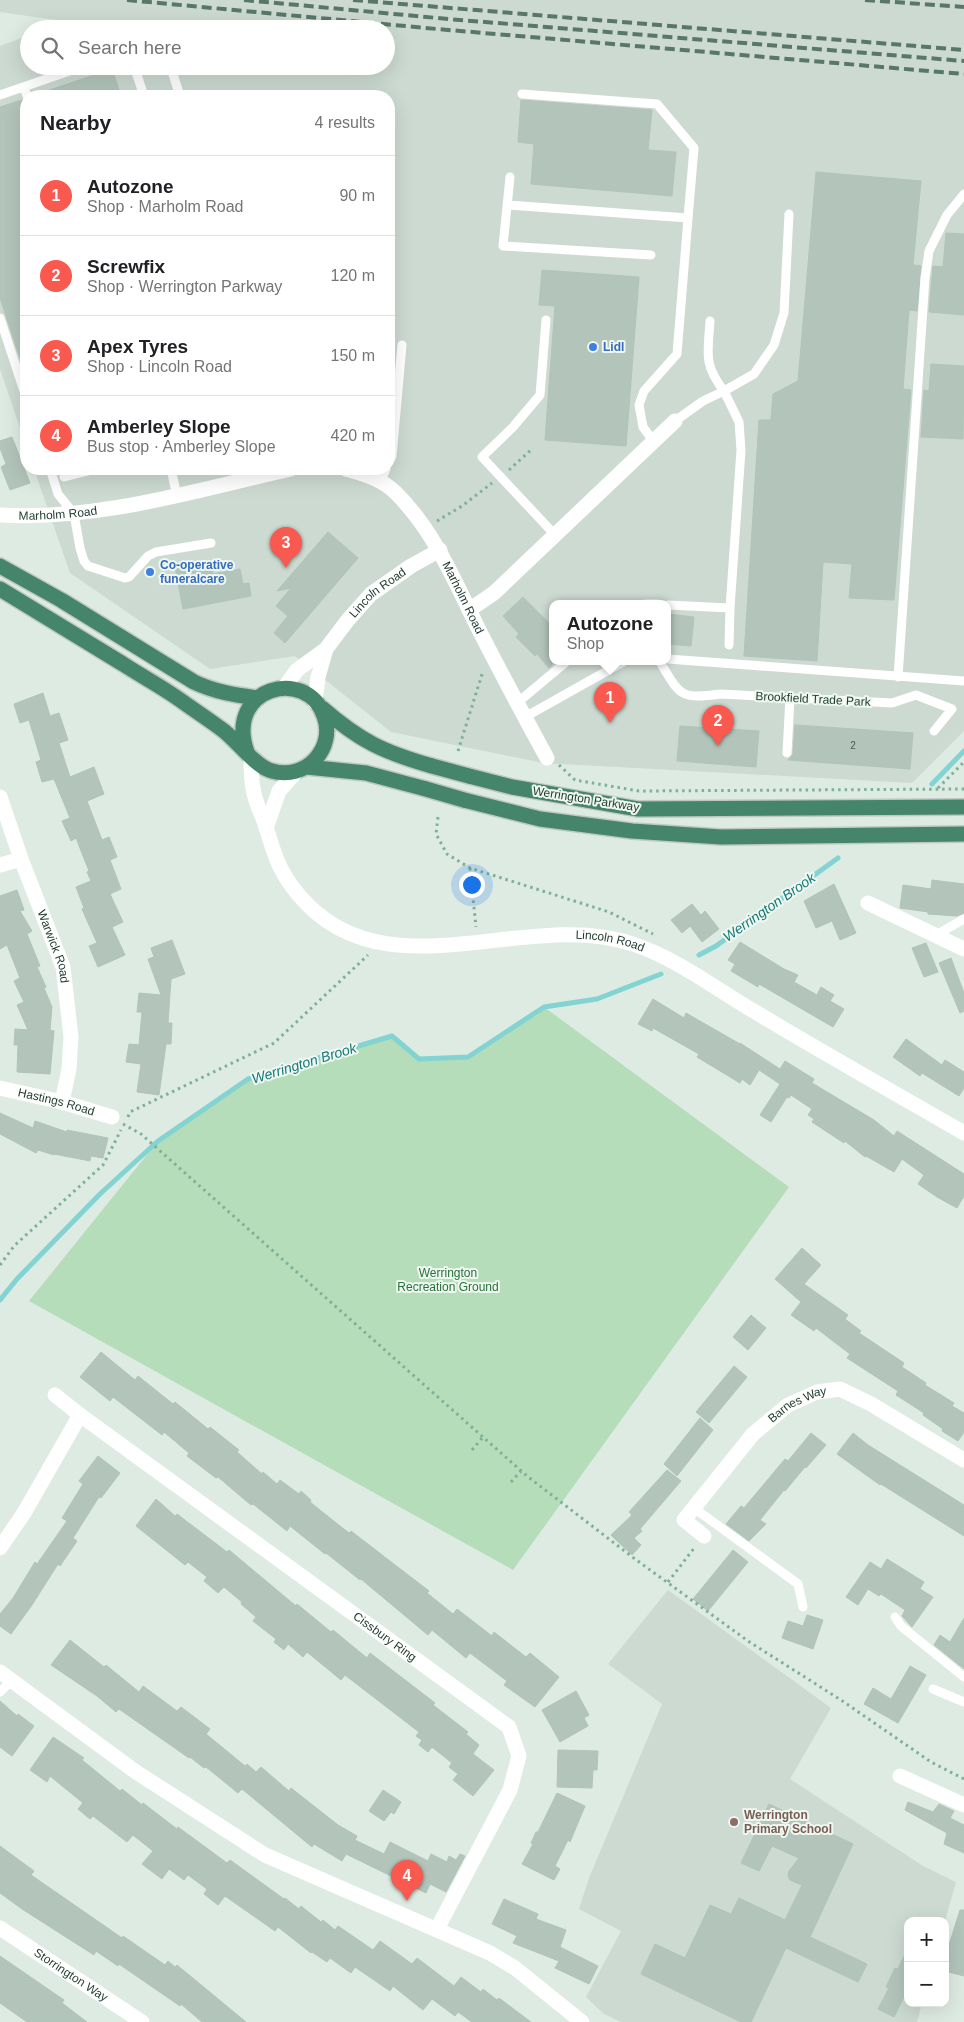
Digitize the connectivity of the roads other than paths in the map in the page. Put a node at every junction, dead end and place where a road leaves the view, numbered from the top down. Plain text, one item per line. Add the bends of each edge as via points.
1 (57, 75) edge
2 (137, 75) edge
3 (173, 75) edge
4 (24, 86) junction
5 (25, 90) edge
6 (142, 90) edge
7 (178, 90) edge
8 (522, 94) dead end
9 (0, 95) edge
10 (510, 177) dead end
11 (964, 194) edge
12 (508, 206) junction
13 (789, 214) dead end
14 (688, 218) junction
15 (651, 255) dead end
16 (0, 318) edge
17 (546, 320) dead end
18 (710, 321) dead end
19 (402, 345) dead end
20 (20, 374) edge
21 (724, 391) junction
22 (676, 421) joint
23 (395, 423) edge
24 (654, 442) junction
25 (52, 475) edge
26 (72, 475) edge
27 (172, 475) edge
28 (253, 475) edge
29 (367, 475) edge
30 (383, 475) edge
31 (64, 477) dead end
32 (177, 496) junction
33 (74, 514) junction
34 (2, 515) edge
35 (556, 536) junction
36 (211, 543) dead end
37 (440, 550) junction
38 (0, 566) edge
39 (0, 589) edge
40 (671, 605) edge
41 (730, 608) junction
42 (469, 610) junction
43 (728, 645) dead end
44 (326, 649) junction
45 (671, 659) edge
46 (562, 665) edge
47 (618, 665) edge
48 (662, 665) edge
49 (898, 676) junction
50 (964, 681) edge
51 (284, 688) junction
52 (258, 698) junction
53 (790, 698) junction
54 (517, 703) junction
55 (317, 704) junction
56 (525, 717) junction
57 (934, 731) dead end
58 (788, 753) dead end
59 (249, 754) junction
60 (547, 758) road end
61 (302, 769) junction
62 (0, 797) edge
63 (964, 807) edge
64 (266, 828) junction
65 (964, 834) edge
66 (21, 858) junction
67 (0, 865) edge
68 (868, 903) dead end
69 (964, 919) edge
70 (936, 935) junction
71 (964, 949) edge
72 (0, 1088) edge
73 (62, 1102) junction
74 (118, 1121) road end
75 (964, 1133) edge
76 (55, 1395) dead end
77 (80, 1415) junction
78 (964, 1460) edge
79 (694, 1508) junction
80 (704, 1536) road end
81 (0, 1548) edge
82 (803, 1607) dead end
83 (895, 1617) dead end
84 (964, 1677) edge
85 (4, 1682) edge
86 (933, 1689) dead end
87 (964, 1702) edge
88 (900, 1776) dead end
89 (964, 1805) edge
90 (0, 1928) edge
91 (437, 1929) junction
92 (142, 2022) edge
93 (582, 2022) edge

1 - 4 lane
2 - 6 lane
3 - 7 lane
4 - 5 lane
4 - 9 lane
8 - 14 lane via 657,104 694,148
10 - 12 lane
11 - 49 lane via 947,215 929,251 925,278
12 - 14 lane
12 - 15 lane via 503,246
13 - 21 lane via 784,313 774,345 754,374
14 - 24 lane via 677,354 644,391 639,405 643,427
16 - 20 lane
17 - 35 lane via 540,395 482,457
18 - 21 lane via 708,363
19 - 23 lane
21 - 22 lane via 703,401
21 - 41 lane via 739,422 741,450
22 - 24 street
24 - 35 street
25 - 33 lane via 58,494
26 - 31 lane
27 - 32 lane
28 - 32 street, Marholm Road
29 - 30 street, Marholm Road
30 - 37 street, Marholm Road via 426,527
32 - 33 street, Marholm Road
33 - 34 street, Marholm Road
33 - 36 lane via 84,561 88,566 117,577 129,577 148,556 156,552
35 - 42 street via 494,593
37 - 42 street, Marholm Road
37 - 44 street, Lincoln Road via 371,594
38 - 52 highway via 194,682 229,695
39 - 59 highway via 180,700
40 - 41 lane
41 - 43 lane
42 - 54 street, Marholm Road
44 - 51 street, Lincoln Road via 297,670
44 - 55 street, Lincoln Road via 318,677
45 - 49 lane
46 - 54 lane
47 - 56 lane
48 - 53 lane, Brookfield Trade Park via 680,692 693,698 721,694
49 - 50 lane
51 - 52 highway
51 - 55 highway via 304,693
52 - 59 highway via 242,725 242,738
53 - 57 lane, Brookfield Trade Park via 892,703 916,696 952,709
53 - 58 lane
54 - 56 street, Marholm Road
55 - 61 highway via 324,714 327,737 317,759
55 - 63 highway, Werrington Parkway, bridge via 346,729 400,757 512,787 638,809
56 - 60 street, Marholm Road
59 - 61 highway via 260,766 271,771 284,773
59 - 64 street, Lincoln Road via 253,790
61 - 64 street via 279,791
61 - 65 highway, Werrington Parkway, bridge via 366,773 540,819 632,831 722,837
62 - 66 street, Warwick Road
64 - 75 street, Lincoln Road via 274,858 288,882 305,903 340,928 382,944 413,946 578,934 615,938 634,944 683,968
66 - 67 street
66 - 73 street, Warwick Road via 63,967 72,1038
68 - 70 street
69 - 70 lane
70 - 71 street
72 - 73 street, Hastings Road
73 - 74 street, Hastings Road
76 - 77 street, Cissbury Ring
77 - 81 street via 24,1513
77 - 91 street, Cissbury Ring via 509,1727 519,1756 510,1790
78 - 79 street, Barnes Way via 840,1389 817,1392 788,1405 753,1434
79 - 80 street via 684,1520
79 - 82 lane via 798,1584
83 - 84 lane via 901,1626
85 - 91 street via 265,1855
86 - 87 lane
88 - 89 street
90 - 92 street, Storrington Way
91 - 93 street via 490,1952 515,1968

